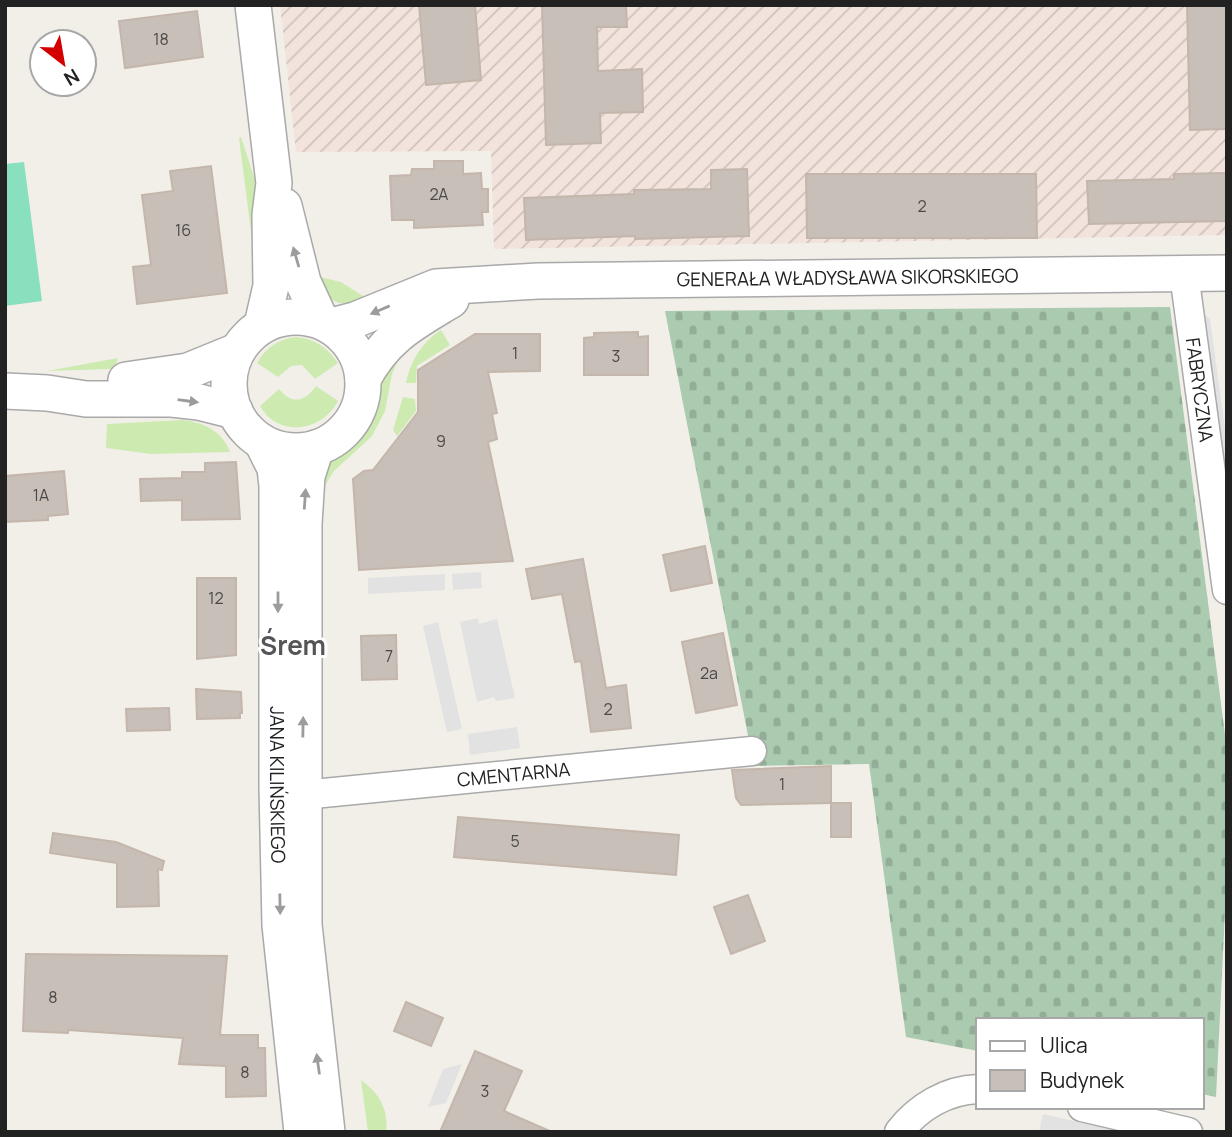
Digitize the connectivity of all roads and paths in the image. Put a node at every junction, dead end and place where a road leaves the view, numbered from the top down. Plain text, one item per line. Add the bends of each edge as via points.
1 (253, 5) edge
2 (274, 183) junction
3 (1227, 273) edge
4 (1184, 274) junction
5 (468, 287) junction
6 (326, 324) junction
7 (262, 326) junction
8 (237, 351) junction
9 (363, 379) junction
10 (5, 391) edge
11 (47, 393) junction
12 (235, 411) junction
13 (262, 442) junction
14 (316, 448) junction
15 (1227, 590) edge
16 (751, 751) dead end
17 (290, 791) junction
18 (976, 1089) edge
19 (1090, 1109) edge
20 (302, 1132) edge
21 (327, 1132) edge
22 (899, 1132) edge
23 (1188, 1132) edge

1 - 2 street
6 -> 2 street via 303,282
2 - 7 street via 271,286
3 - 4 street, GENERAŁA WŁADYSŁAWA SIKORSKIEGO
4 - 5 street, GENERAŁA WŁADYSŁAWA SIKORSKIEGO via 538,281
4 - 15 street, FABRYCZNA
5 -> 6 street, GENERAŁA WŁADYSŁAWA SIKORSKIEGO via 436,287 355,320
5 - 9 street, GENERAŁA WŁADYSŁAWA SIKORSKIEGO via 390,341
6 - 7 street via 291,317
6 - 9 street via 355,349
7 - 8 street
8 - 11 street via 188,371
8 - 12 street via 229,381
9 - 14 street via 361,402 351,422 336,438
10 - 11 street
11 -> 12 street via 86,399 190,401
12 - 13 street
13 - 14 street via 288,450
13 -> 17 street, JANA KILIŃSKIEGO via 275,468 277,486
17 -> 14 street, JANA KILIŃSKIEGO via 307,476
16 - 17 street, CMENTARNA
17 -> 20 street, JANA KILIŃSKIEGO via 281,938
21 -> 17 street, JANA KILIŃSKIEGO
18 - 22 street via 937,1100
19 - 23 street

